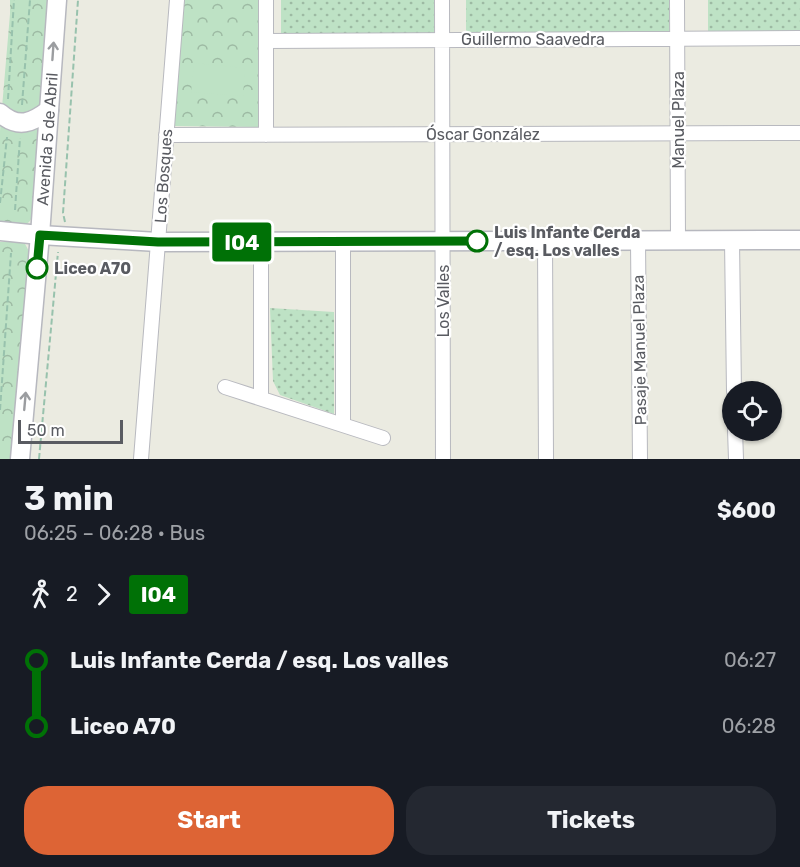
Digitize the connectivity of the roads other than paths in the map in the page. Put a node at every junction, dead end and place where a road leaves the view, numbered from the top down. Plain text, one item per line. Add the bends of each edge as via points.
1 (57, 0) edge
2 (177, 0) edge
3 (266, 0) edge
4 (442, 0) edge
5 (677, 0) edge
6 (800, 38) edge
7 (677, 39) junction
8 (266, 40) junction
9 (442, 40) junction
10 (49, 110) junction
11 (0, 113) edge
12 (678, 133) junction
13 (800, 133) edge
14 (442, 134) junction
15 (166, 135) junction
16 (266, 135) junction
17 (0, 231) edge
18 (40, 235) junction
19 (638, 240) junction
20 (678, 240) junction
21 (732, 240) junction
22 (800, 240) edge
23 (343, 241) junction
24 (442, 241) junction
25 (545, 241) junction
26 (158, 242) junction
27 (261, 242) junction
28 (734, 381) edge
29 (225, 387) dead end
30 (261, 398) junction
31 (343, 425) junction
32 (383, 438) dead end
33 (735, 441) edge
34 (20, 459) edge
35 (141, 459) edge
36 (443, 459) edge
37 (546, 459) edge
38 (640, 459) edge
39 (736, 459) edge

10 -> 1 street, Avenida 5 de Abril
2 - 15 street, Los Bosques
3 - 8 street
4 - 9 street, Los Valles
5 - 7 street, Manuel Plaza
6 - 7 street, Guillermo Saavedra
7 - 9 street, Guillermo Saavedra
7 - 12 street, Manuel Plaza
8 - 9 street, Guillermo Saavedra
8 - 16 street
9 - 14 street, Los Valles
10 - 11 street via 33,121 21,123
10 - 18 street, Avenida 5 de Abril
12 - 13 street, Óscar González
12 - 14 street, Óscar González
12 - 20 street, Manuel Plaza
14 - 16 street, Óscar González
14 - 24 street, Los Valles
15 - 16 street, Óscar González
15 - 26 street, Los Bosques
17 - 18 street
18 - 26 street
34 -> 18 street, Avenida 5 de Abril
19 - 20 street
19 - 25 street
19 - 38 street, Pasaje Manuel Plaza
20 - 21 street
21 - 22 street
21 - 28 street
23 - 24 street
23 - 27 street
23 - 31 street
24 - 25 street
24 - 36 street, Los Valles
25 - 37 street
26 - 27 street
26 - 35 street, Los Bosques
27 - 30 street
29 - 30 street
30 - 31 street
31 - 32 street
33 - 39 street

